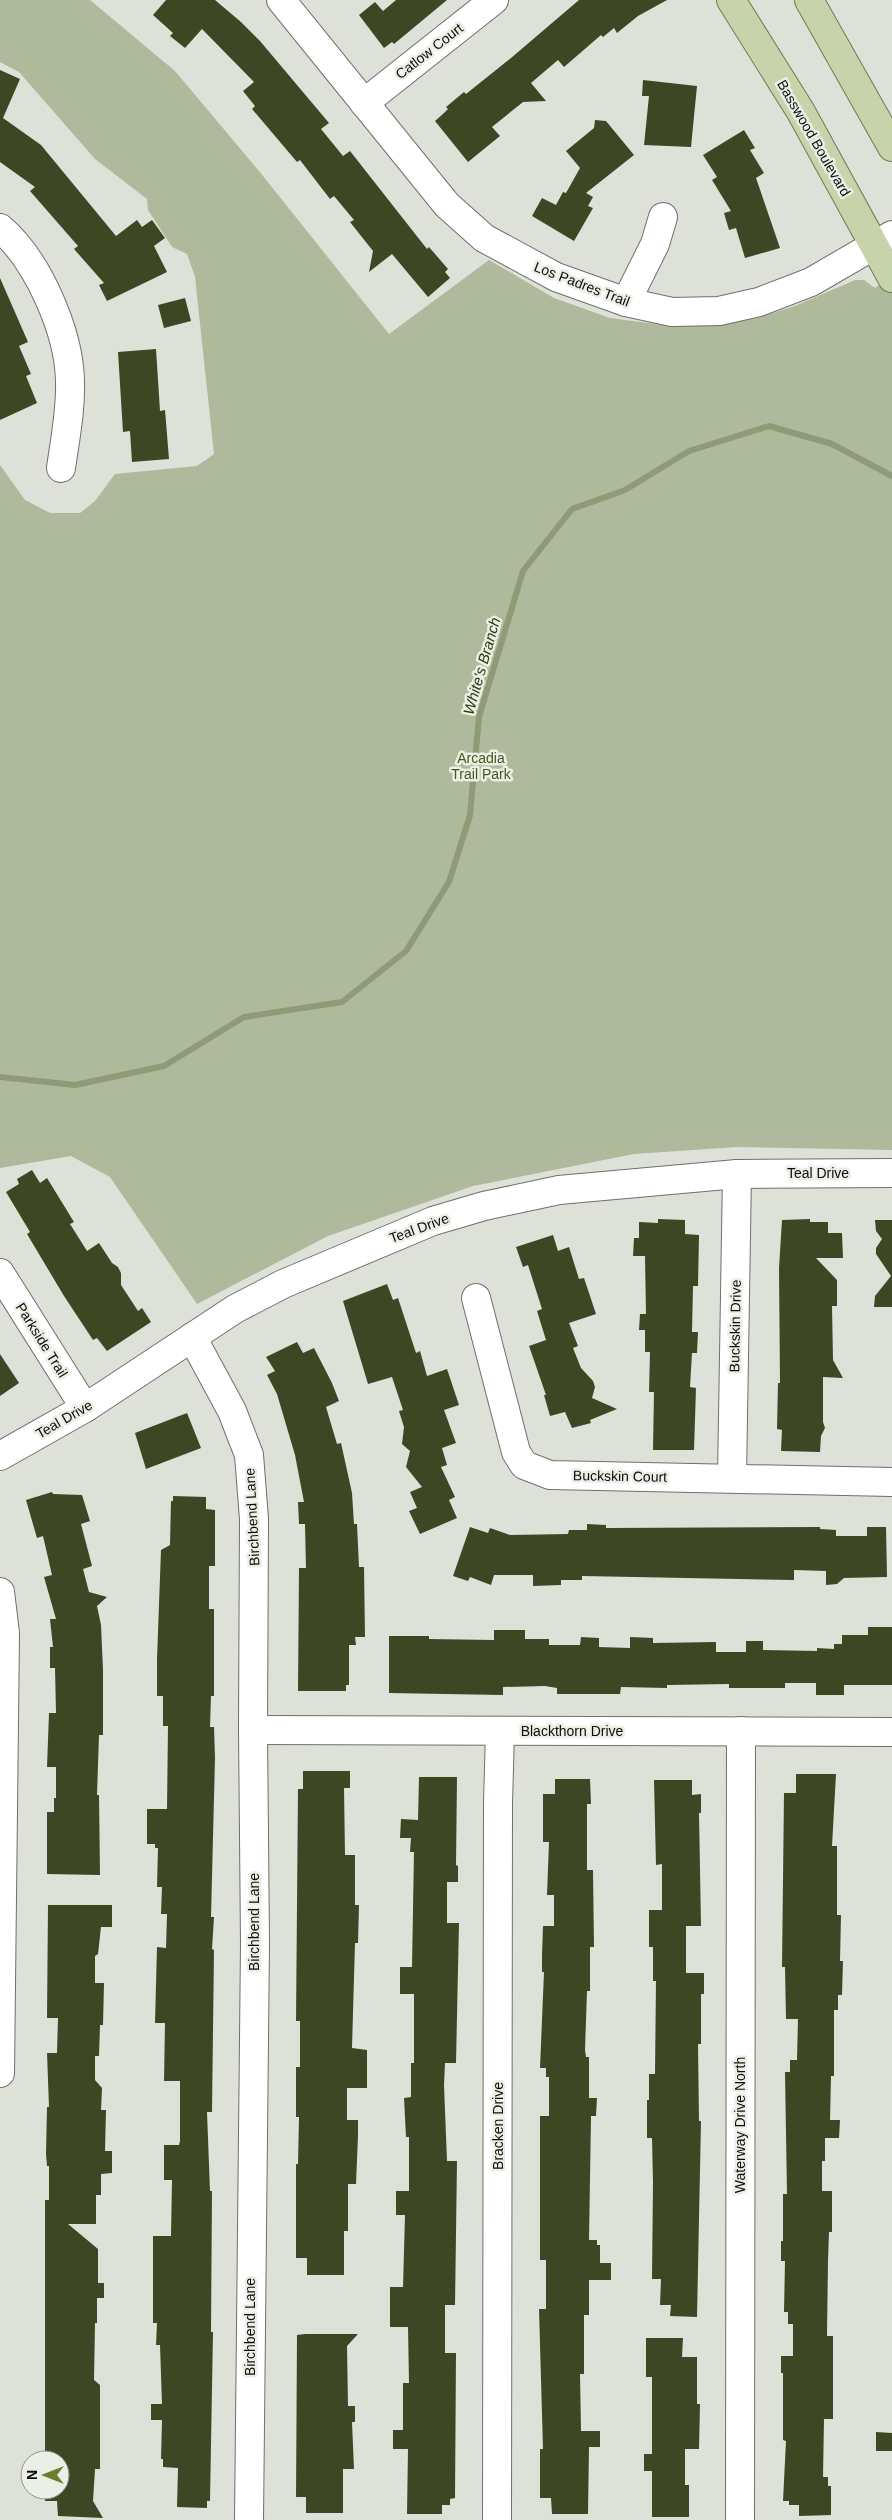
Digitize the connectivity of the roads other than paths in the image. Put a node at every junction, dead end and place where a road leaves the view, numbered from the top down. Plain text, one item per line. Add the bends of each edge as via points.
1 (281, 0) edge
2 (494, 0) edge
3 (731, 0) edge
4 (809, 0) edge
5 (364, 103) junction
6 (892, 147) edge
7 (663, 217) dead end
8 (0, 228) edge
9 (884, 240) edge
10 (892, 278) edge
11 (626, 302) junction
12 (61, 468) dead end
13 (892, 1173) edge
14 (737, 1174) junction
15 (0, 1273) edge
16 (476, 1298) dead end
17 (192, 1336) junction
18 (84, 1408) junction
19 (0, 1456) edge
20 (732, 1478) junction
21 (892, 1482) edge
22 (0, 1592) edge
23 (253, 1730) junction
24 (741, 1731) junction
25 (500, 1732) junction
26 (892, 1732) edge
27 (0, 2073) edge
28 (249, 2520) edge
29 (497, 2520) edge
30 (740, 2520) edge

1 - 5 street, Los Padres Trail
2 - 5 street, Catlow Court
3 - 9 main road, Basswood Boulevard
4 - 6 main road
5 - 11 street, Los Padres Trail via 447,205 484,238 556,277
7 - 11 street via 655,244
8 - 12 street via 25,255 45,288 64,346 70,380
9 - 10 main road, Basswood Boulevard
9 - 11 street, Los Padres Trail via 811,282 759,302 719,311 672,312
13 - 14 street, Teal Drive
14 - 17 street, Teal Drive via 559,1190 432,1221 283,1284 234,1309
14 - 20 street, Buckskin Drive
15 - 18 street, Parkside Trail
16 - 20 street, Buckskin Court via 516,1452 524,1465 550,1475
17 - 18 street, Teal Drive
17 - 23 street, Birchbend Lane via 232,1411 249,1455 254,1519
18 - 19 street, Teal Drive
20 - 21 street, Buckskin Court
22 - 27 street via 5,1633
23 - 25 street, Blackthorn Drive
23 - 28 street, Birchbend Lane via 255,1944
24 - 25 street, Blackthorn Drive
24 - 26 street, Blackthorn Drive
24 - 30 street, Waterway Drive North
25 - 29 street, Bracken Drive

